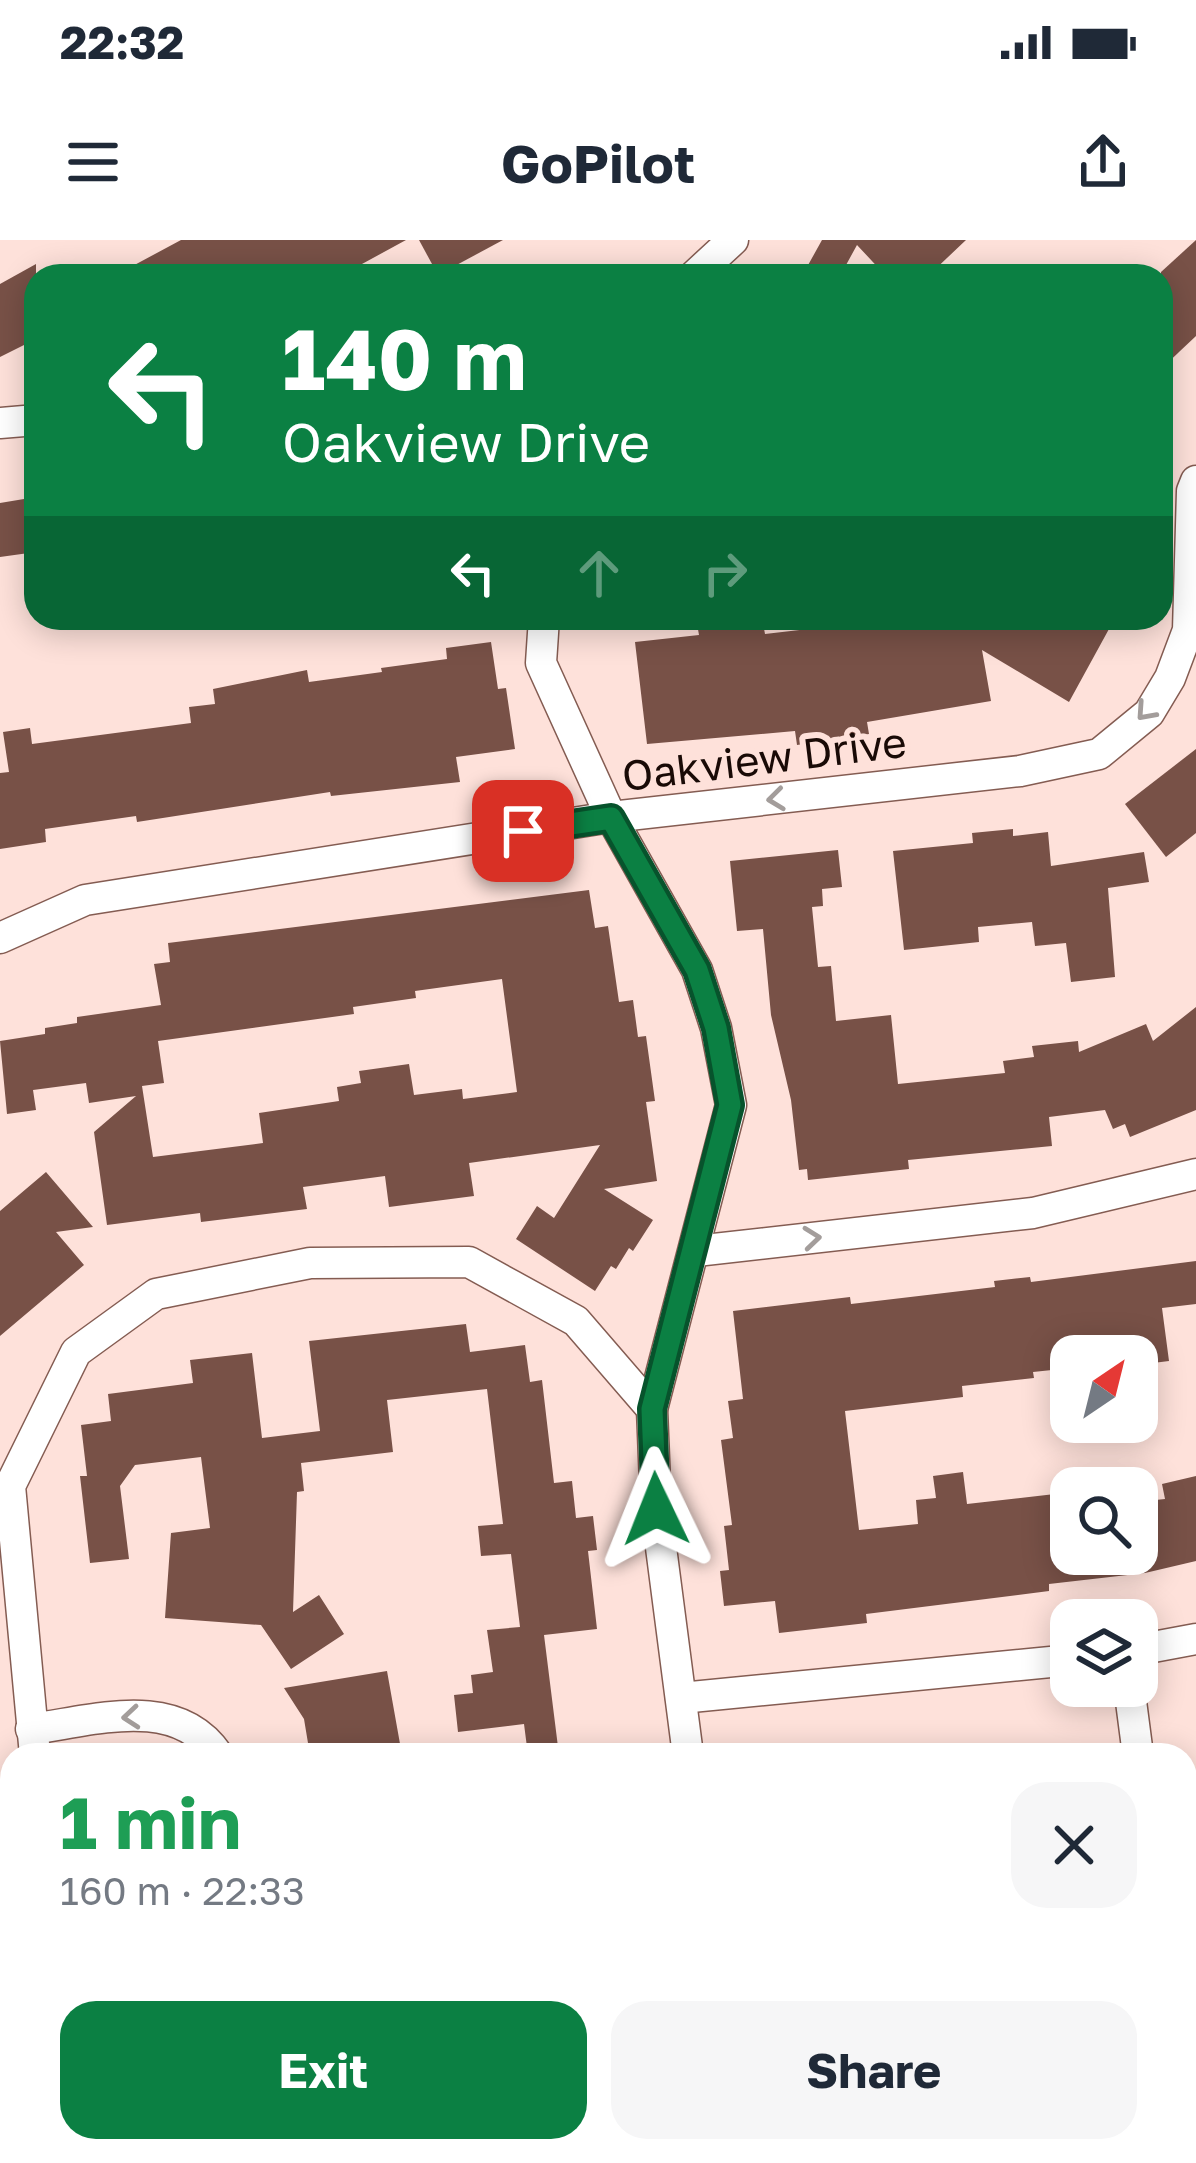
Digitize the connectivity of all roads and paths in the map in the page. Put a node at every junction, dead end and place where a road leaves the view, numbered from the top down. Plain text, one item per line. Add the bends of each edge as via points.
1 (733, 240) edge
2 (707, 264) edge
3 (1196, 482) edge
4 (543, 630) edge
5 (611, 818) junction
6 (0, 938) edge
7 (1196, 1174) edge
8 (696, 1251) junction
9 (652, 1409) junction
10 (1196, 1639) edge
11 (1158, 1646) edge
12 (1050, 1662) edge
13 (681, 1698) junction
14 (1132, 1707) edge
15 (33, 1742) edge
16 (210, 1743) edge
17 (687, 1743) edge
18 (1136, 1743) edge

1 - 2 street
3 -> 5 street, Oakview Drive via 1188,630 1149,713 1099,754 1020,771
4 - 5 street via 541,663
5 - 6 street, Oakview Drive via 85,900
5 - 8 street via 697,970 716,1028 730,1105
8 -> 7 street via 1034,1213
8 - 9 street
9 - 13 street via 656,1509
9 - 15 street via 576,1321 469,1262 310,1263 156,1294 76,1352 10,1486
10 - 11 street
12 - 13 street
13 - 17 street
14 - 18 street
16 -> 15 street via 178,1721 146,1714

